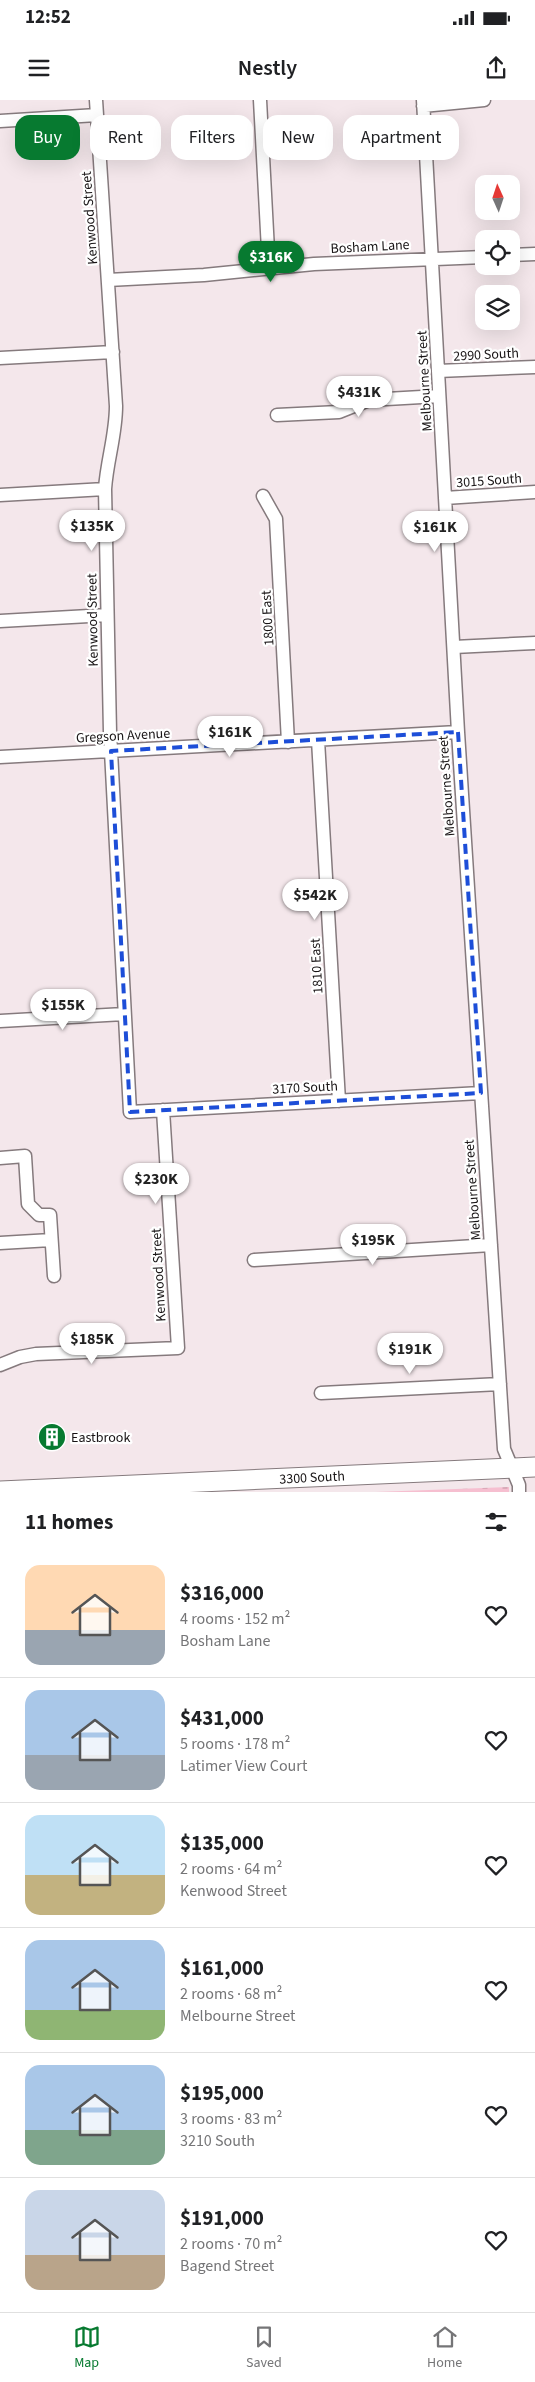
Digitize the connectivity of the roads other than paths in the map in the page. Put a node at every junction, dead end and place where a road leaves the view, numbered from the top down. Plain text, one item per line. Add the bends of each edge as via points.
1 (96, 100) edge
2 (260, 100) edge
3 (484, 100) edge
4 (423, 103) edge
5 (90, 115) edge
6 (97, 115) edge
7 (0, 121) edge
8 (100, 160) edge
9 (535, 254) edge
10 (520, 255) edge
11 (475, 257) edge
12 (432, 258) junction
13 (269, 269) junction
14 (108, 280) junction
15 (113, 352) junction
16 (0, 358) edge
17 (535, 366) edge
18 (438, 371) junction
19 (439, 396) junction
20 (277, 415) dead end
21 (105, 489) junction
22 (535, 492) edge
23 (0, 495) edge
24 (263, 496) dead end
25 (445, 498) junction
26 (107, 615) junction
27 (0, 621) edge
28 (535, 643) edge
29 (454, 647) junction
30 (458, 732) junction
31 (318, 740) junction
32 (288, 742) junction
33 (111, 751) junction
34 (0, 757) edge
35 (124, 1014) junction
36 (0, 1021) edge
37 (481, 1093) junction
38 (339, 1101) junction
39 (163, 1110) junction
40 (130, 1112) joint
41 (0, 1158) edge
42 (51, 1240) junction
43 (0, 1243) edge
44 (491, 1244) junction
45 (254, 1260) dead end
46 (54, 1276) dead end
47 (0, 1365) edge
48 (500, 1384) junction
49 (321, 1393) dead end
50 (535, 1467) edge
51 (512, 1468) junction
52 (0, 1491) edge
53 (519, 1492) edge

1 - 6 street, Kenwood Street
2 - 13 street
3 - 4 street
4 - 12 street, Melbourne Street
5 - 7 street
8 - 14 street, Kenwood Street
9 - 10 street
11 - 12 street, Bosham Lane
12 - 13 street, Bosham Lane
12 - 18 street, Melbourne Street
13 - 14 street, Bosham Lane
14 - 15 street, Kenwood Street
15 - 16 street
15 - 21 street, Kenwood Street via 116,426
17 - 18 street, 2990 South
18 - 19 street, Melbourne Street
19 - 20 street via 369,400 339,412
19 - 25 street, Melbourne Street
21 - 23 street
21 - 26 street, Kenwood Street
22 - 25 street, 3015 South
24 - 32 street, 1800 East via 276,519
25 - 29 street, Melbourne Street
26 - 27 street
26 - 33 street, Kenwood Street
28 - 29 street
29 - 30 street, Melbourne Street
30 - 31 street, Gregson Avenue
30 - 37 street, Melbourne Street
31 - 32 street, Gregson Avenue
31 - 38 street, 1810 East
32 - 33 street, Gregson Avenue
33 - 34 street, Gregson Avenue
33 - 35 street, Kenwood Street
35 - 36 street
35 - 40 street, Kenwood Street
37 - 38 street, 3170 South
37 - 44 street, Melbourne Street
38 - 39 street, 3170 South
39 - 40 street, 3170 South
39 - 47 street, Kenwood Street via 178,1348 36,1354
41 - 42 street via 25,1156 28,1204 39,1215 50,1215
42 - 43 street
42 - 46 street
44 - 45 street
44 - 48 street, Melbourne Street
48 - 49 street
48 - 51 street, Melbourne Street via 504,1449
50 - 51 main road, 3300 South
51 - 52 main road, 3300 South
51 - 53 street, Melbourne Street

